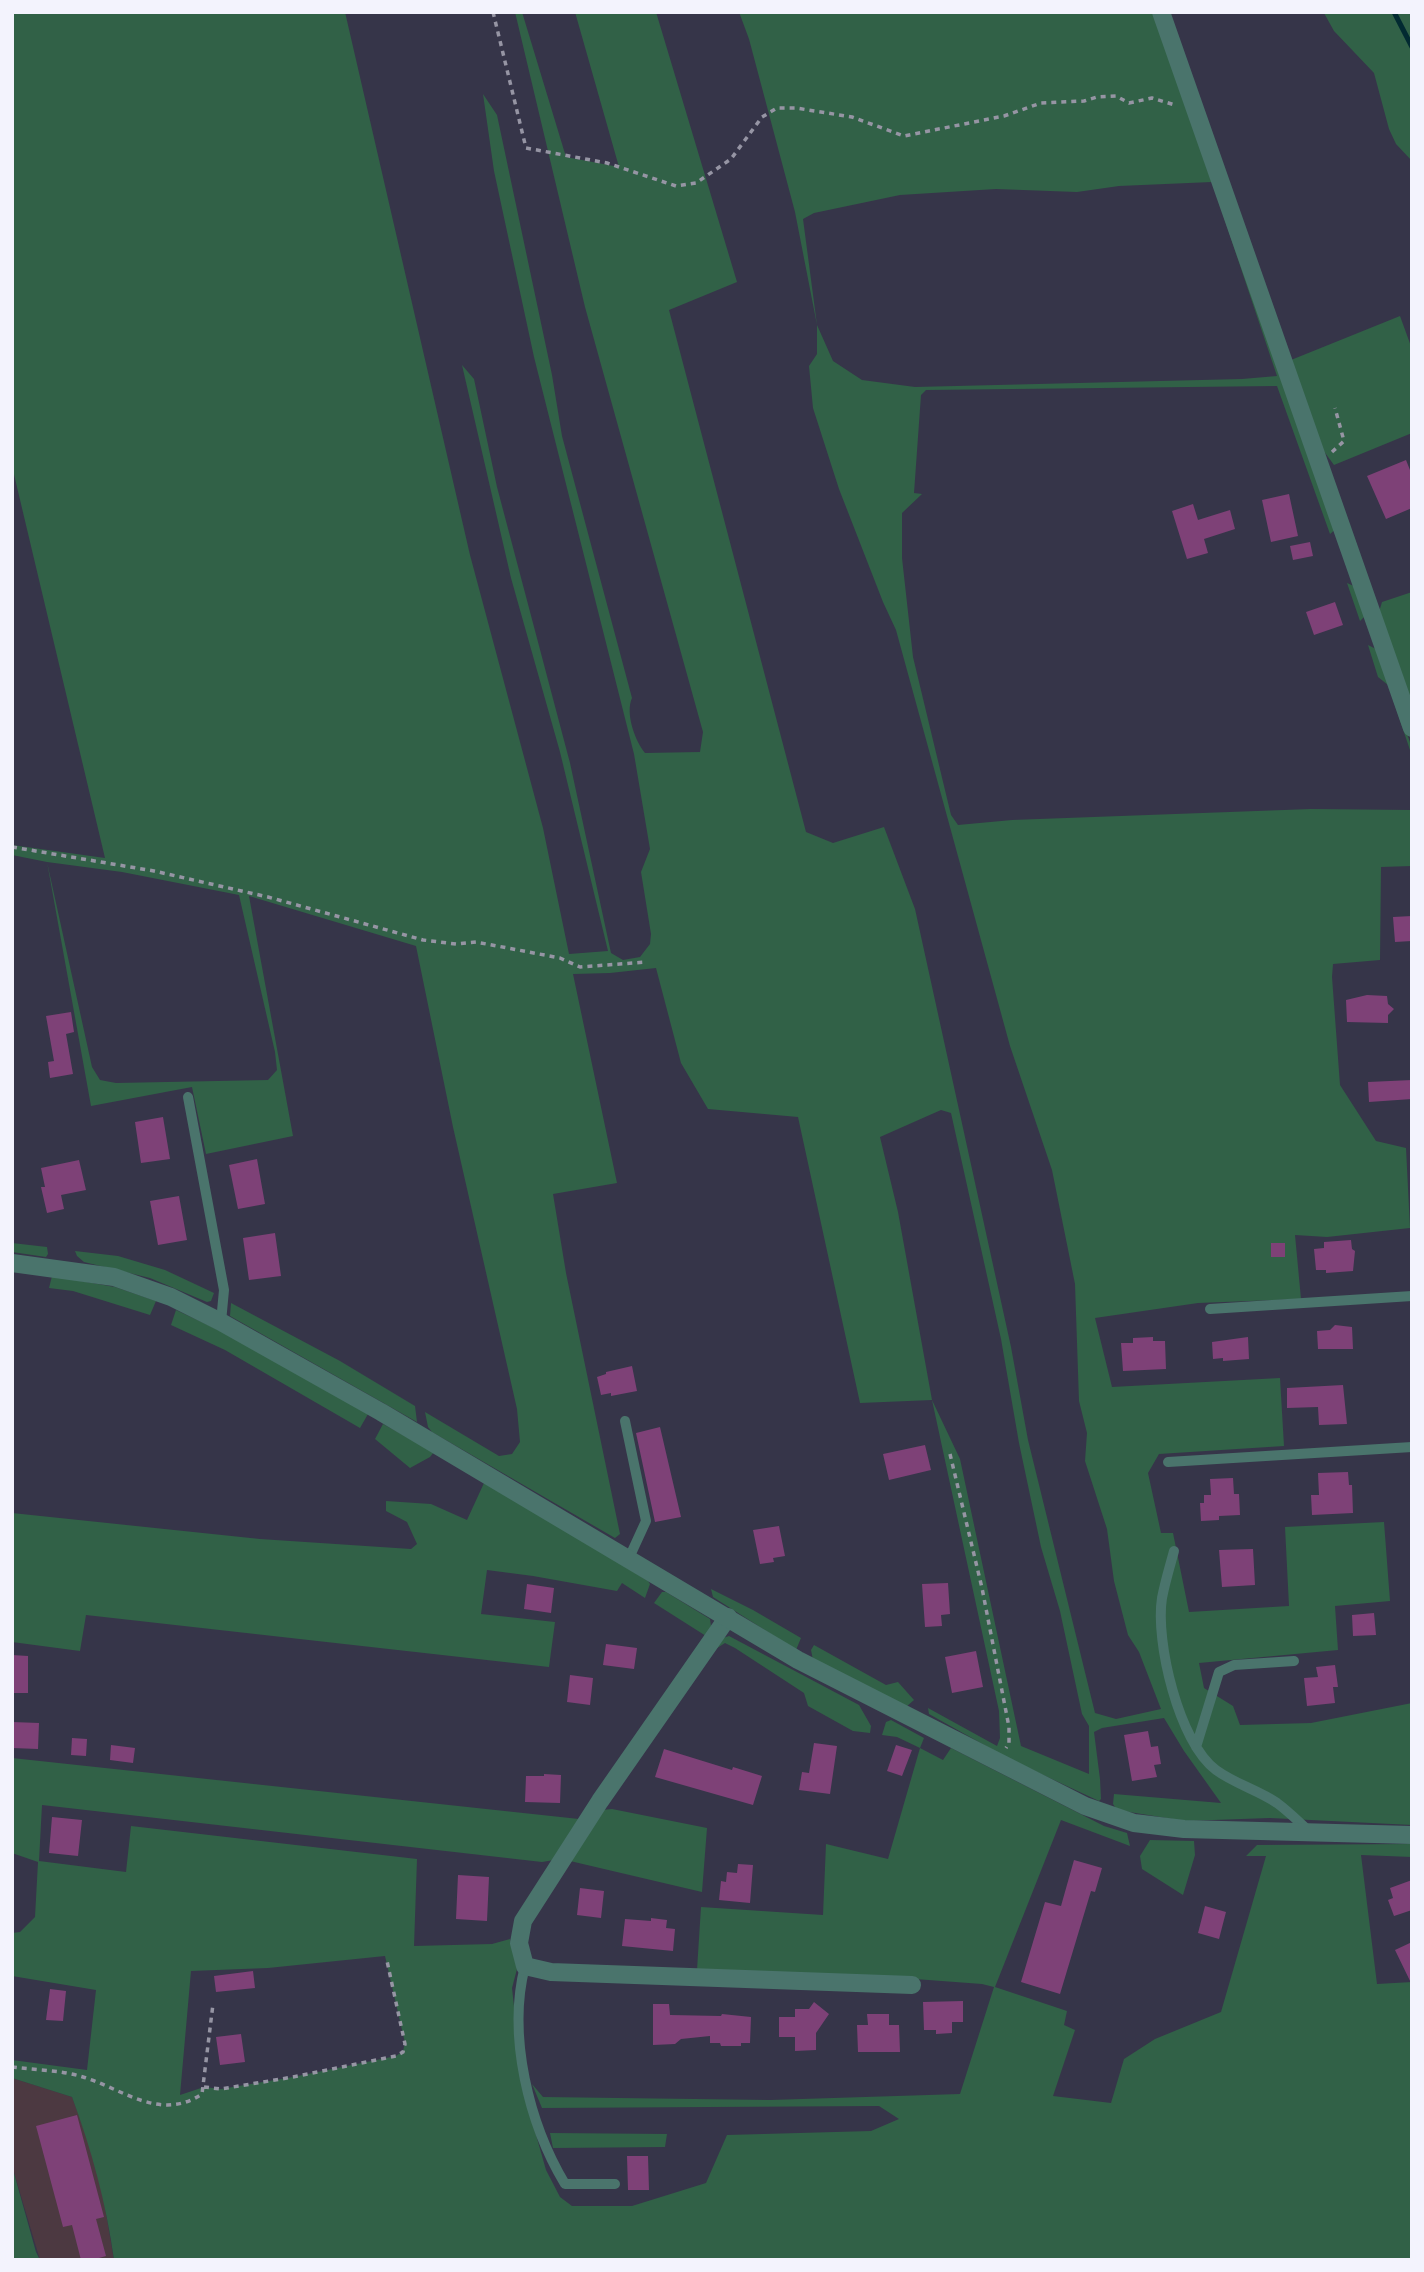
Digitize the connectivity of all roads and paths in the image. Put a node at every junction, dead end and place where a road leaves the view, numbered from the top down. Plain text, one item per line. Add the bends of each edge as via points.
1 (494, 12) edge
2 (1161, 12) edge
3 (1193, 102) junction
4 (1335, 408) dead end
5 (1318, 459) junction
6 (1412, 728) edge
7 (12, 847) edge
8 (648, 962) dead end
9 (188, 1097) dead end
10 (12, 1263) edge
11 (1412, 1296) edge
12 (1210, 1309) dead end
13 (221, 1322) junction
14 (625, 1421) dead end
15 (1412, 1447) edge
16 (950, 1454) dead end
17 (1168, 1462) dead end
18 (1174, 1551) dead end
19 (629, 1558) junction
20 (728, 1617) junction
21 (1294, 1661) dead end
22 (1196, 1747) junction
23 (999, 1763) junction
24 (1311, 1833) junction
25 (1412, 1835) edge
26 (387, 1961) dead end
27 (525, 1966) junction
28 (912, 1985) dead end
29 (213, 2004) dead end
30 (12, 2067) edge
31 (204, 2087) junction
32 (615, 2184) dead end

1 - 3 path via 526,148 607,163 676,186 696,183 731,159 762,117 777,108 852,117 904,136 1004,117 1041,103 1116,96 1129,103 1152,98 1171,104
2 - 3 street
3 - 5 street
4 - 5 path via 1344,441 1336,451
5 - 6 street
7 - 8 path via 154,871 424,940 477,942 560,958 580,967
9 - 13 lane via 224,1290
10 - 13 street via 114,1277 171,1297
11 - 12 lane
13 - 19 street
14 - 19 lane via 646,1521
15 - 17 lane
16 - 23 path via 1009,1727 1009,1743
18 - 22 lane via 1162,1599 1161,1638 1171,1682
19 - 20 street
20 - 23 street via 798,1660
20 - 27 street via 523,1921 519,1943
21 - 22 lane via 1234,1665 1219,1672
22 - 24 lane via 1216,1770 1276,1802
23 - 24 street via 1085,1807 1134,1823
24 - 25 street
26 - 31 path via 405,2043 403,2052 293,2077
27 - 28 street via 551,1972
27 - 32 lane via 518,1992 526,2088 549,2156 565,2184
29 - 31 path
30 - 31 path via 82,2076 138,2101 167,2105 189,2102 202,2094

